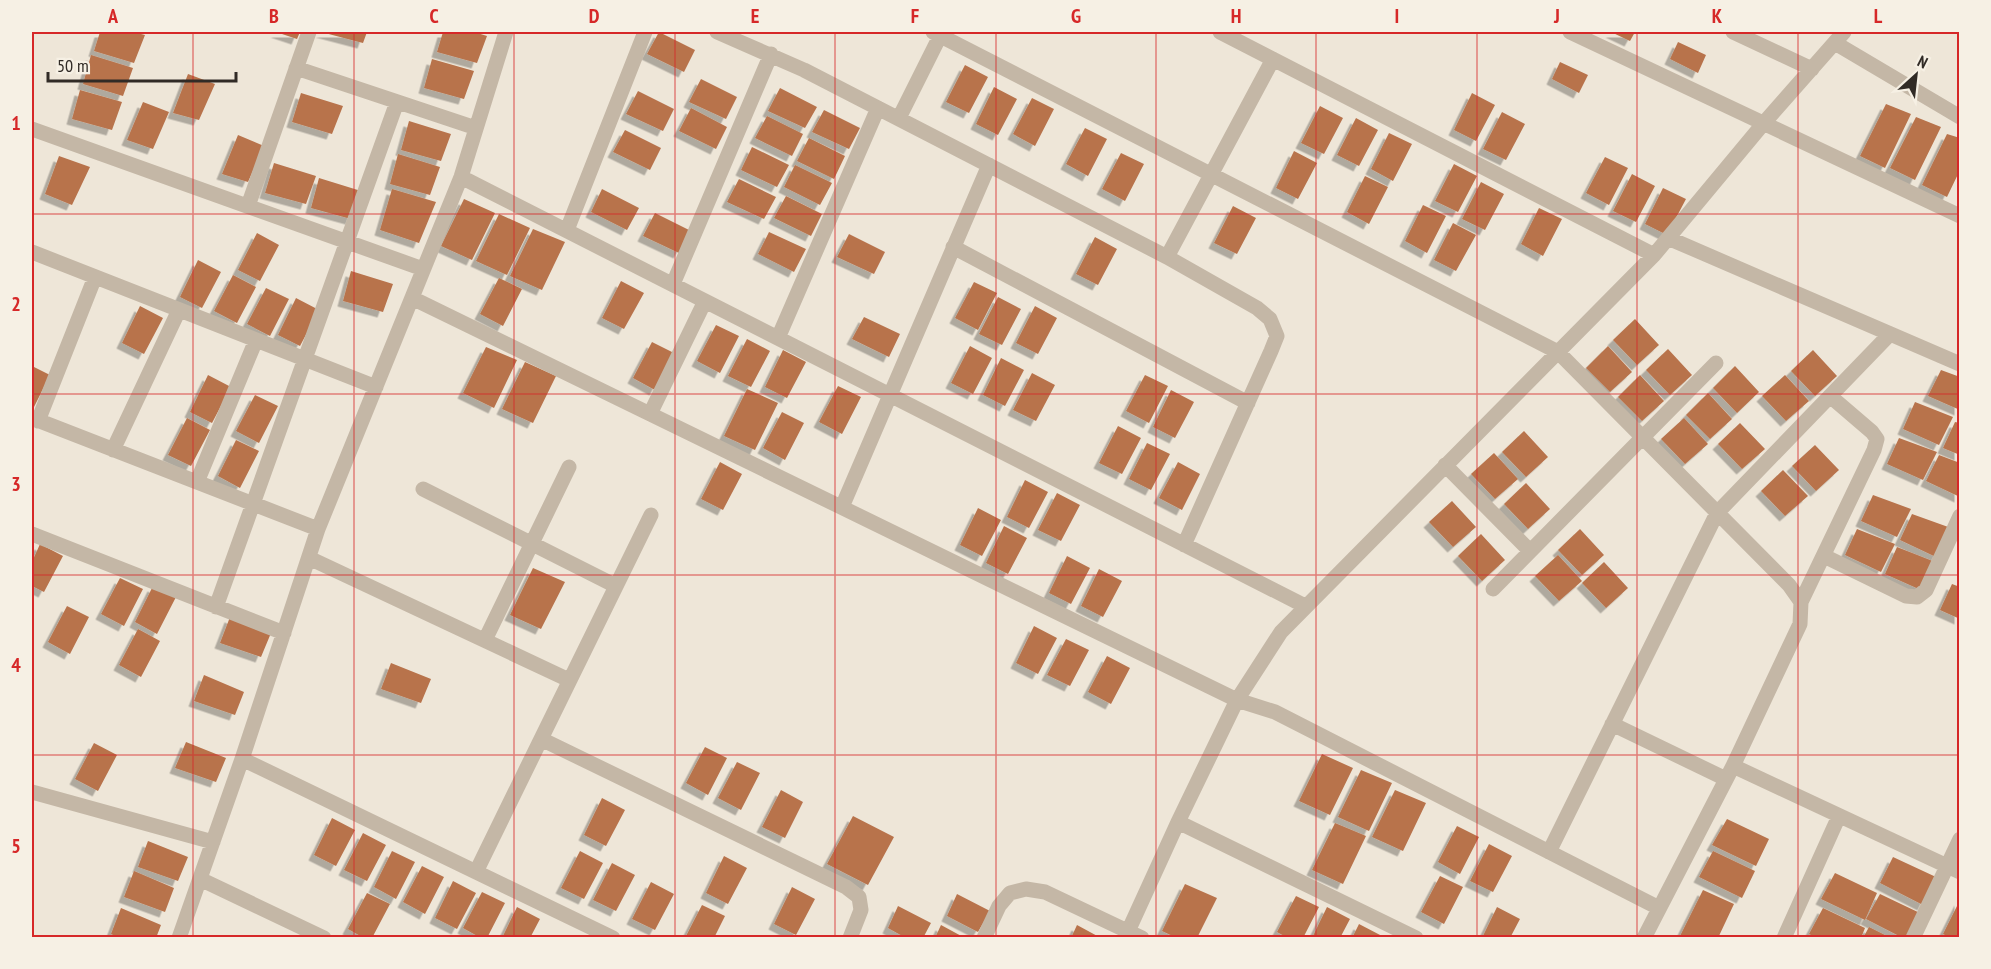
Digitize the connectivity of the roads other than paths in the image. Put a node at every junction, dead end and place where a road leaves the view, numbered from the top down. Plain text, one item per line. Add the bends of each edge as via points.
1 (309, 32) edge
2 (506, 32) edge
3 (645, 32) edge
4 (717, 32) edge
5 (1220, 32) edge
6 (1570, 32) edge
7 (1733, 32) edge
8 (939, 33) edge
9 (1839, 37) edge
10 (771, 54) junction
11 (1274, 59) junction
12 (296, 68) junction
13 (1812, 69) junction
14 (397, 102) junction
15 (878, 108) junction
16 (1959, 117) edge
17 (899, 118) junction
18 (1763, 124) junction
19 (476, 128) junction
20 (32, 129) edge
21 (989, 165) junction
22 (1213, 174) junction
23 (460, 177) junction
24 (248, 206) junction
25 (1959, 216) edge
26 (567, 230) junction
27 (1668, 238) junction
28 (347, 241) junction
29 (953, 247) junction
30 (32, 252) edge
31 (1654, 255) junction
32 (1167, 257) junction
33 (423, 269) junction
34 (94, 276) junction
35 (673, 284) junction
36 (412, 298) junction
37 (705, 301) junction
38 (179, 310) junction
39 (1890, 334) junction
40 (778, 338) junction
41 (256, 340) junction
42 (1558, 352) junction
43 (305, 359) junction
44 (1716, 363) dead end
45 (1959, 364) edge
46 (376, 387) junction
47 (890, 395) junction
48 (1830, 396) junction
49 (1248, 403) junction
50 (650, 414) junction
51 (35, 420) edge
52 (1643, 438) junction
53 (113, 450) junction
54 (1445, 465) junction
55 (569, 467) dead end
56 (197, 482) junction
57 (423, 489) dead end
58 (253, 503) junction
59 (842, 507) junction
60 (1718, 513) junction
61 (651, 515) dead end
62 (1959, 516) edge
63 (318, 529) junction
64 (32, 534) edge
65 (532, 543) junction
66 (1184, 545) junction
67 (1530, 551) junction
68 (1824, 556) junction
69 (309, 558) junction
70 (616, 586) junction
71 (1493, 589) dead end
72 (1802, 602) junction
73 (1305, 606) junction
74 (216, 607) junction
75 (284, 633) junction
76 (484, 640) junction
77 (569, 680) junction
78 (1238, 700) junction
79 (1612, 724) junction
80 (541, 739) junction
81 (242, 759) junction
82 (1729, 773) junction
83 (32, 792) edge
84 (1839, 816) junction
85 (1178, 822) junction
86 (1959, 839) edge
87 (213, 842) junction
88 (1549, 852) junction
89 (1953, 869) edge
90 (476, 872) junction
91 (200, 879) junction
92 (1659, 908) junction
93 (1126, 934) edge
94 (179, 938) edge
95 (324, 938) edge
96 (613, 938) edge
97 (850, 938) edge
98 (984, 938) edge
99 (1142, 938) edge
100 (1416, 938) edge
101 (1644, 938) edge
102 (1784, 938) edge
103 (1913, 938) edge

1 - 12 street
2 - 19 street
3 - 26 street
4 - 10 street
5 - 11 street
6 - 18 street
7 - 13 street
8 - 17 street
8 - 22 street
9 - 13 street
9 - 16 street
10 - 15 street
10 - 35 street
11 - 22 street
11 - 31 street
12 - 14 street
12 - 24 street
13 - 18 street
14 - 19 street
14 - 28 street
15 - 17 street
15 - 40 street
17 - 21 street
18 - 25 street
18 - 27 street
19 - 23 street
20 - 24 street
21 - 29 street
21 - 32 street
22 - 32 street
22 - 42 street
23 - 26 street
23 - 33 street
24 - 28 street
26 - 35 street
27 - 31 street
27 - 39 street
28 - 33 street
28 - 43 street
29 - 47 street
29 - 49 street
30 - 34 street
31 - 42 street
32 - 49 street via 1270,319 1277,336
33 - 36 street
34 - 38 street
34 - 51 street
35 - 37 street
36 - 46 street
36 - 50 street
37 - 40 street
37 - 50 street
38 - 41 street
38 - 53 street
39 - 45 street
39 - 48 street
40 - 47 street
41 - 43 street
41 - 56 street
42 - 52 street
42 - 54 street
43 - 46 street
43 - 58 street
44 - 52 street
46 - 63 street
47 - 59 street
47 - 66 street
48 - 60 street
48 - 68 street via 1877,439
49 - 66 street
50 - 59 street
51 - 53 street
52 - 60 street
52 - 67 street
53 - 56 street
54 - 67 street
54 - 73 street
55 - 65 street
56 - 58 street
57 - 65 street
58 - 63 street
58 - 74 street
59 - 78 street
60 - 72 street
60 - 79 street
61 - 70 street
62 - 68 street via 1926,590 1917,597 1906,596
63 - 69 street
64 - 74 street
65 - 70 street
65 - 76 street
66 - 73 street
67 - 71 street
68 - 72 street
69 - 75 street
69 - 76 street
70 - 77 street
72 - 82 street via 1800,624
73 - 78 street via 1281,632
74 - 75 street
75 - 81 street
76 - 77 street
77 - 80 street
78 - 85 street
78 - 88 street via 1275,712
79 - 82 street
79 - 88 street
80 - 90 street
80 - 97 street via 846,887 859,897 861,910
81 - 87 street
81 - 90 street
82 - 84 street
82 - 92 street
83 - 87 street
84 - 89 street
84 - 102 street
85 - 93 street
85 - 100 street
86 - 89 street
87 - 91 street
88 - 92 street
89 - 103 street
90 - 96 street
91 - 94 street
91 - 95 street
92 - 101 street
93 - 98 street via 1045,892 1026,889 1010,894 999,906
93 - 99 street

